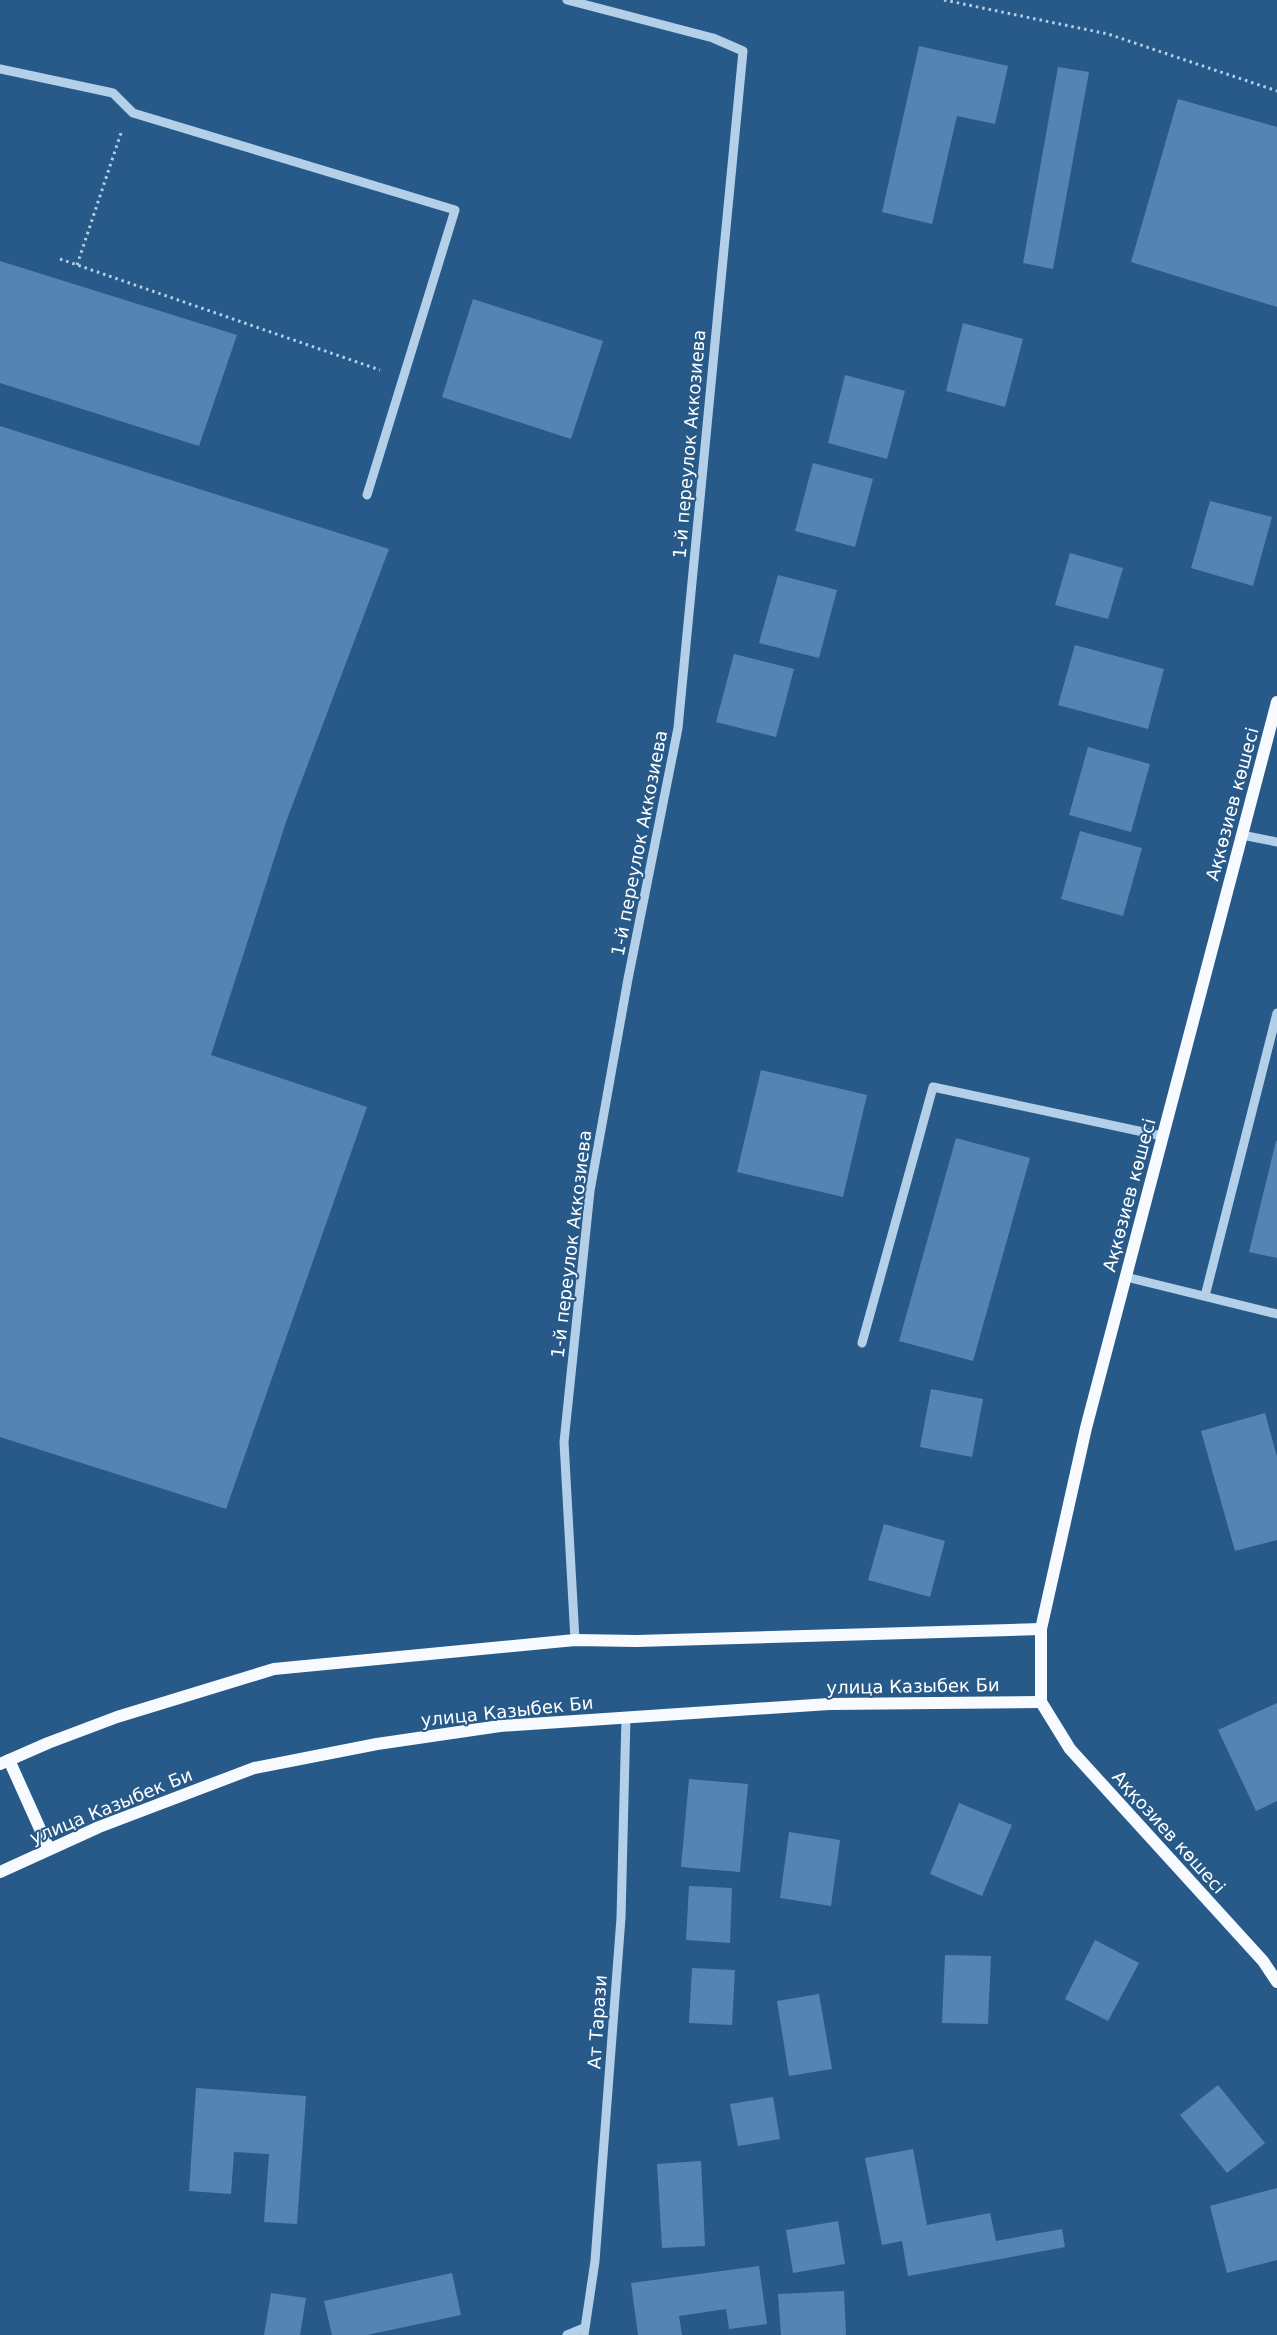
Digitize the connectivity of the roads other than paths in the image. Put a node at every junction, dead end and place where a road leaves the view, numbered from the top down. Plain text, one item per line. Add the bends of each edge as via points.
1 (567, 0) edge
2 (0, 69) edge
3 (367, 495) dead end
4 (1277, 702) edge
5 (1242, 835) junction
6 (1277, 842) edge
7 (1277, 1013) edge
8 (1162, 1136) junction
9 (1126, 1277) junction
10 (1205, 1296) junction
11 (1277, 1314) edge
12 (862, 1343) dead end
13 (1041, 1629) junction
14 (575, 1640) junction
15 (1041, 1702) junction
16 (626, 1717) junction
17 (5, 1762) edge
18 (49, 1849) junction
19 (0, 1872) edge
20 (1263, 1961) junction
21 (1277, 1965) edge
22 (1277, 1982) edge
23 (584, 2332) edge
24 (567, 2335) edge

1 - 14 street, 1-й переулок Аккозиева via 713,38 743,51 678,728 590,1191 564,1442
2 - 3 street via 113,93 133,114 455,210
4 - 5 main road, Ақкөзиев көшесі
5 - 6 street
5 - 8 main road, Ақкөзиев көшесі
7 - 10 street
8 - 9 main road, Ақкөзиев көшесі
8 - 12 street via 933,1087
9 - 10 street
9 - 13 main road, Ақкөзиев көшесі via 1086,1428
10 - 11 street
13 - 14 main road
13 - 15 main road, Ақкөзиев көшесі
14 - 17 main road via 274,1669 117,1717
15 - 16 main road, улица Казыбек Би via 829,1704
15 - 20 main road, Аққозиев көшесі via 1070,1749
16 - 18 main road, улица Казыбек Би via 500,1726 378,1744 254,1768
16 - 23 street, Ат Тарази via 621,1918 595,2261
17 - 18 main road
18 - 19 main road, улица Казыбек Би
20 - 21 street
20 - 22 main road, Аққозиев көшесі
23 - 24 street

